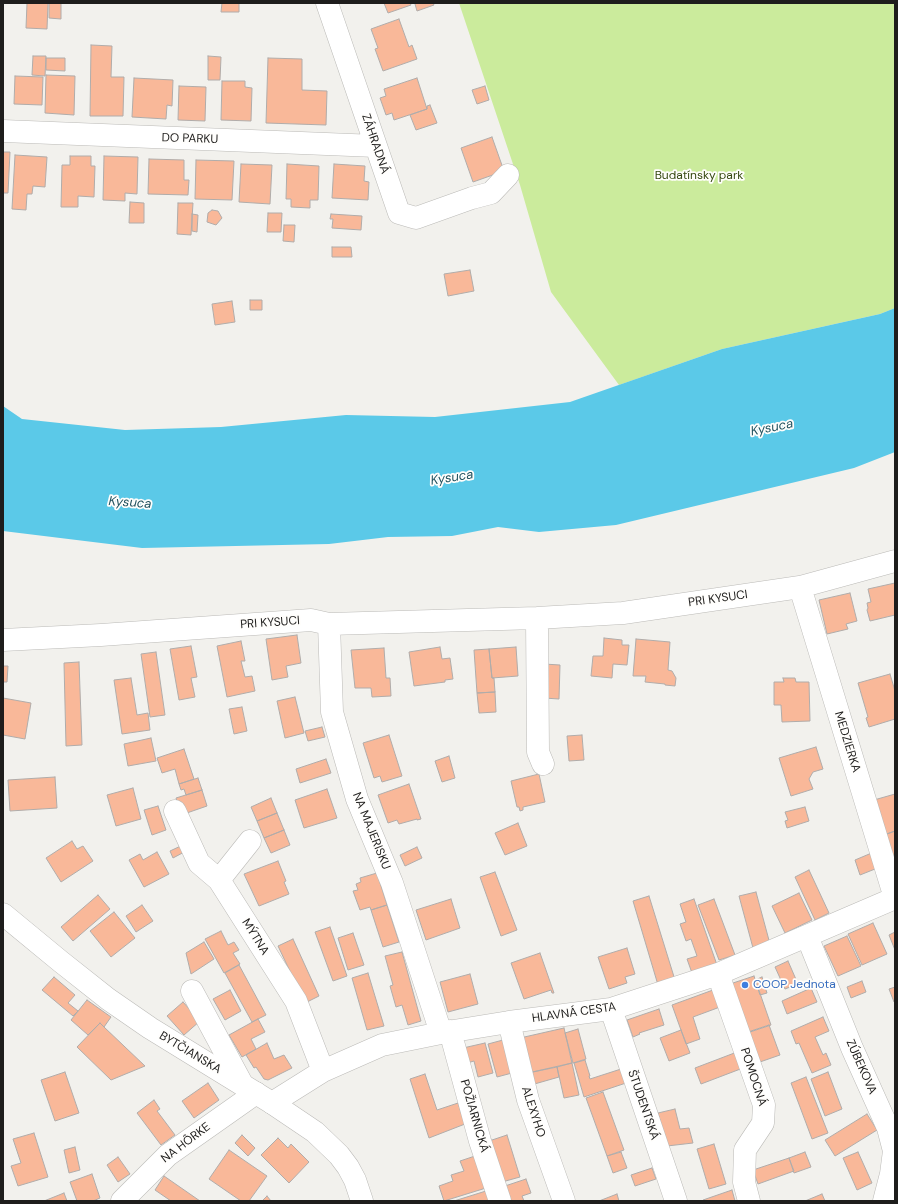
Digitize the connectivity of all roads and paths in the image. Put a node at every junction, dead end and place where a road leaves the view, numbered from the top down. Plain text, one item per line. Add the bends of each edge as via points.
1 (327, 3) edge
2 (3, 131) edge
3 (376, 146) junction
4 (508, 175) dead end
5 (895, 561) edge
6 (800, 587) junction
7 (537, 618) junction
8 (329, 624) junction
9 (3, 640) edge
10 (543, 764) dead end
11 (175, 811) dead end
12 (250, 841) dead end
13 (219, 880) junction
14 (895, 898) edge
15 (3, 914) edge
16 (807, 936) junction
17 (718, 974) junction
18 (192, 991) dead end
19 (611, 1009) junction
20 (508, 1022) junction
21 (446, 1032) junction
22 (323, 1071) junction
23 (257, 1094) junction
24 (122, 1201) edge
25 (362, 1201) edge
26 (500, 1201) edge
27 (564, 1201) edge
28 (676, 1201) edge
29 (749, 1201) edge
30 (884, 1201) edge

1 - 3 street, ZÁHRADNÁ
2 - 3 street, DO PARKU
3 - 4 street, ZÁHRADNÁ via 399,213 416,218 491,193
5 - 6 street, PRI KYSUCI
6 - 7 street, PRI KYSUCI via 623,613
6 - 14 street, MEDZIERKA
7 - 8 street, PRI KYSUCI
7 - 10 street via 538,752
8 - 9 street, PRI KYSUCI via 311,620
8 - 21 street, NA MAJERISKU via 332,712 357,799 392,883
11 - 13 street, MÝTNA via 199,863
12 - 13 street
13 - 22 street, MÝTNA via 296,1001
14 - 16 street, HLAVNÁ CESTA
15 - 23 street, BYTČIANSKA via 108,999
16 - 17 street, HLAVNÁ CESTA
16 - 30 street, ZÚBEKOVA via 852,1048 888,1128 894,1151 892,1174
17 - 19 street, HLAVNÁ CESTA
17 - 29 street, POMOCNÁ via 764,1106 763,1122 745,1150 744,1182
18 - 23 street
19 - 20 street, HLAVNÁ CESTA
19 - 28 street, ŠTUDENTSKÁ
20 - 21 street, HLAVNÁ CESTA
20 - 27 street, ALEXYHO via 528,1100
21 - 22 street, HLAVNÁ CESTA via 382,1045
21 - 26 street, POŽIARNICKÁ
22 - 23 street, HLAVNÁ CESTA
23 - 24 street, NA HÔRKE via 168,1155
23 - 25 street, BYTČIANSKA via 315,1132 339,1155 355,1180

